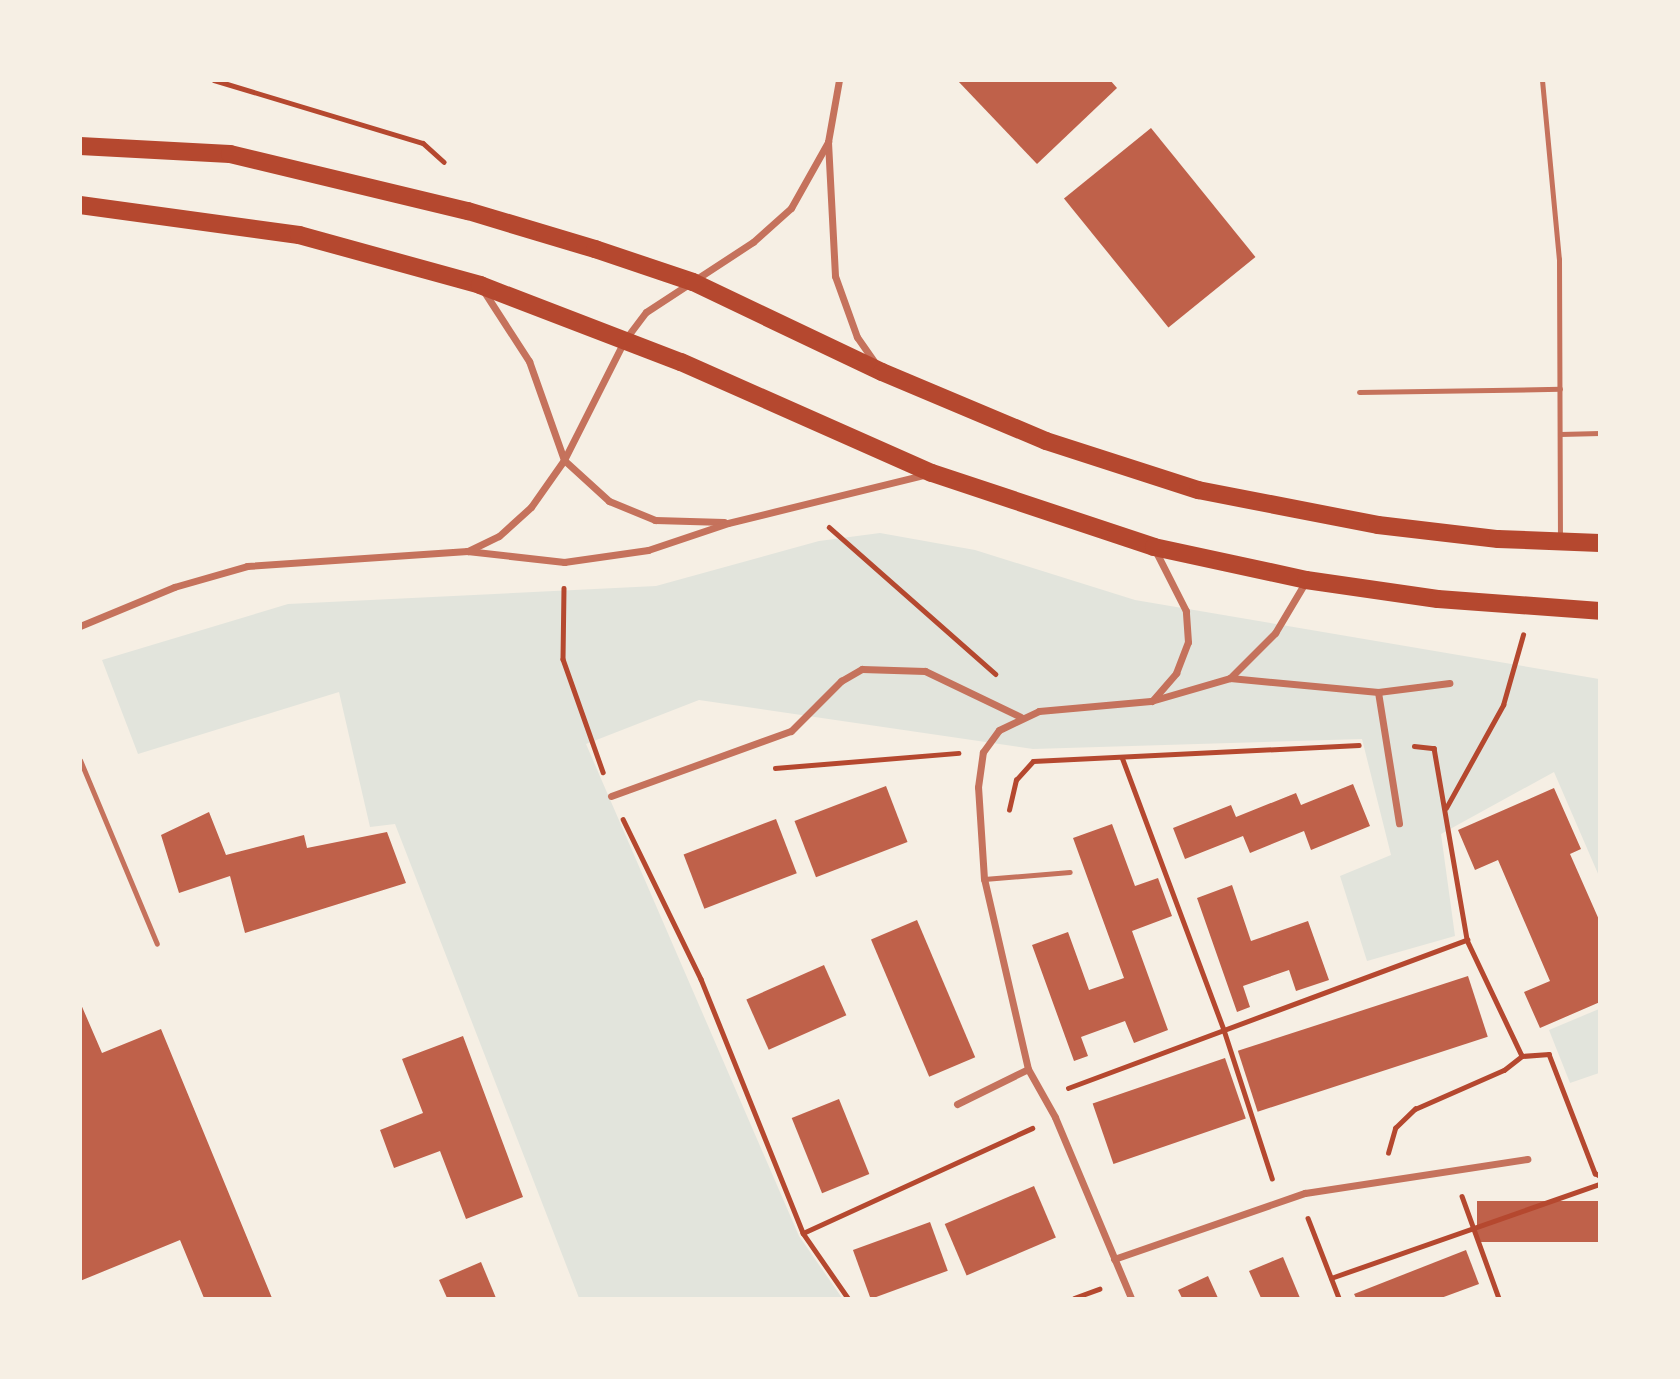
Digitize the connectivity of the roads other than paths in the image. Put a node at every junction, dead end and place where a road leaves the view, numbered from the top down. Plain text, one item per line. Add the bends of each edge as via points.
1 (839, 80) edge
2 (1542, 80) edge
3 (828, 142) junction
4 (80, 146) edge
5 (80, 205) edge
6 (693, 282) junction
7 (480, 285) junction
8 (624, 341) junction
9 (882, 372) junction
10 (1560, 389) junction
11 (1359, 391) dead end
12 (1600, 433) edge
13 (1560, 434) junction
14 (564, 460) junction
15 (932, 473) junction
16 (728, 523) junction
17 (1560, 541) junction
18 (1600, 543) edge
19 (1154, 547) junction
20 (467, 551) junction
21 (1306, 580) junction
22 (1600, 611) edge
23 (80, 626) edge
24 (1230, 678) junction
25 (1449, 683) dead end
26 (1378, 692) junction
27 (1152, 701) junction
28 (1021, 717) junction
29 (80, 760) edge
30 (611, 796) road end
31 (1399, 823) dead end
32 (1070, 872) dead end
33 (984, 879) junction
34 (158, 944) dead end
35 (1028, 1069) junction
36 (957, 1104) dead end
37 (1527, 1159) dead end
38 (1114, 1259) junction
39 (1130, 1298) edge

1 - 3 street
2 - 10 lane via 1559,259
3 - 6 street via 791,208 753,242
3 - 9 street via 835,276 857,337
4 - 6 main road via 230,154 468,211
5 - 7 main road via 299,235
6 - 8 street via 646,312
6 - 9 main road
7 - 8 main road
7 - 14 street via 529,361
8 - 14 street
8 - 15 main road
9 - 17 main road via 1046,441 1198,490 1378,525 1498,540
10 - 11 lane
10 - 13 lane
12 - 13 lane
13 - 17 lane
14 - 16 street via 609,501 655,520
14 - 20 street via 531,507 499,536
15 - 16 street
15 - 19 main road
16 - 20 street via 648,550 564,562
17 - 18 main road
19 - 21 main road
19 - 27 street via 1186,611 1188,642 1176,673
20 - 23 street via 247,566 174,587
21 - 22 main road via 1531,608
21 - 24 street via 1275,633
24 - 26 street
24 - 27 street
25 - 26 street
26 - 31 street
27 - 28 street via 1072,706
28 - 30 street via 925,671 862,669 841,681 791,731
28 - 33 street via 999,730 983,752 978,787
29 - 34 lane
32 - 33 lane
33 - 35 street
35 - 36 street
35 - 38 street via 1055,1117
37 - 38 street via 1305,1193
38 - 39 street

